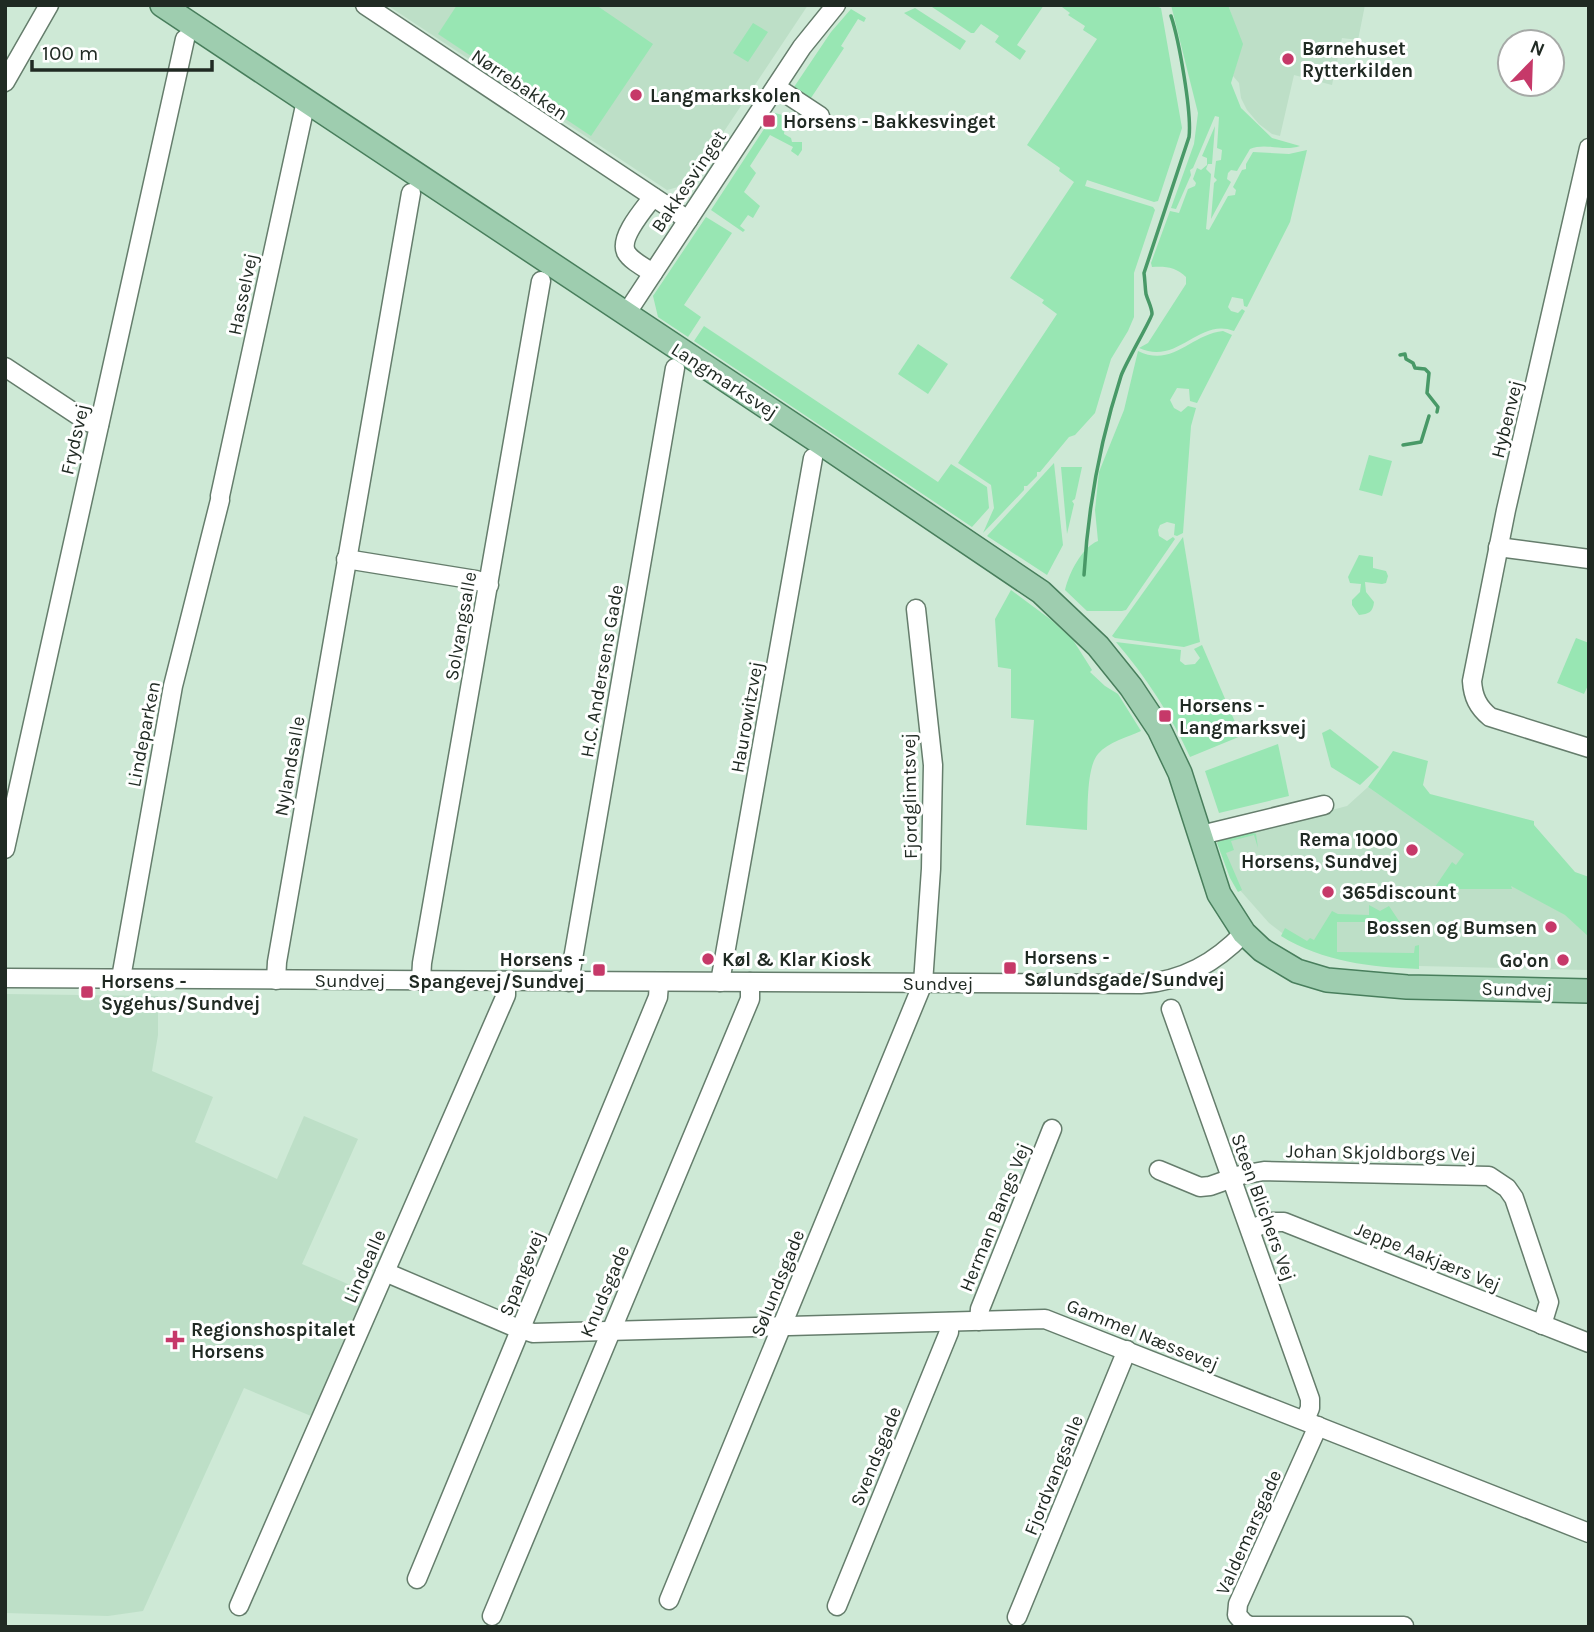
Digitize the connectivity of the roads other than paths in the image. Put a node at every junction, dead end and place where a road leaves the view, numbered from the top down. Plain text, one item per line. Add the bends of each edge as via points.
1 (49, 5) edge
2 (162, 5) edge
3 (365, 5) edge
4 (836, 5) edge
5 (185, 40) dead end
6 (5, 82) edge
7 (776, 87) junction
8 (306, 101) junction
9 (820, 116) dead end
10 (1589, 148) edge
11 (411, 192) dead end
12 (653, 197) junction
13 (688, 220) junction
14 (653, 273) junction
15 (541, 281) dead end
16 (626, 314) junction
17 (5, 366) edge
18 (675, 368) dead end
19 (99, 425) junction
20 (813, 458) dead end
21 (220, 498) joint
22 (1498, 547) junction
23 (346, 559) junction
24 (1589, 559) edge
25 (489, 585) junction
26 (916, 610) dead end
27 (1589, 748) edge
28 (1324, 805) dead end
29 (1201, 835) junction
30 (5, 849) edge
31 (1244, 933) junction
32 (5, 978) edge
33 (121, 978) junction
34 (276, 980) junction
35 (421, 980) junction
36 (506, 981) junction
37 (569, 982) junction
38 (720, 982) junction
39 (750, 982) junction
40 (659, 983) junction
41 (923, 983) junction
42 (1589, 991) edge
43 (1171, 1009) dead end
44 (1052, 1129) dead end
45 (1159, 1170) dead end
46 (1232, 1178) junction
47 (1251, 1229) junction
48 (385, 1272) junction
49 (979, 1321) junction
50 (949, 1322) junction
51 (1542, 1325) junction
52 (782, 1326) junction
53 (521, 1330) junction
54 (611, 1330) junction
55 (1589, 1343) edge
56 (1127, 1350) junction
57 (1312, 1423) junction
58 (1589, 1534) edge
59 (417, 1579) dead end
60 (669, 1600) dead end
61 (239, 1606) dead end
62 (836, 1606) dead end
63 (492, 1616) dead end
64 (1017, 1617) dead end
65 (1404, 1626) edge

1 - 6 street
2 - 8 main road, Langmarksvej
3 - 12 street, Nørrebakken
4 - 7 street, Bakkesvinget
5 - 19 street, Frydsvej
7 - 9 street
7 - 13 street, Bakkesvinget
8 - 16 main road, Langmarksvej
8 - 21 street, Hasselvej
10 - 22 street, Hybenvej
11 - 23 street, Nylandsalle
12 - 13 street, Nørrebakken
12 - 14 street via 625,239 629,257
13 - 14 street, Bakkesvinget
14 - 16 street, Bakkesvinget
15 - 25 street, Solvangsalle
16 - 29 main road, Langmarksvej via 1004,566 1072,619 1123,677 1159,729
17 - 19 street
18 - 37 street, H.C. Andersens Gade
19 - 30 street, Frydsvej
20 - 38 street, Haurowitzvej
21 - 33 street, Lindeparken via 173,686
22 - 24 street
22 - 27 street, Hybenvej via 1472,681 1476,701 1490,717
23 - 25 street
23 - 34 street, Nylandsalle
25 - 35 street, Solvangsalle
26 - 41 street, Fjordglimtsvej via 933,765 932,869
28 - 29 street
29 - 31 main road, Langmarksvej via 1219,894
31 - 41 street, Sundvej via 1200,968 1156,983
31 - 42 main road, Sundvej via 1278,961 1327,979
32 - 33 street, Sundvej
33 - 34 street, Sundvej
34 - 35 street, Sundvej
35 - 36 street, Sundvej
36 - 37 street, Sundvej
36 - 48 street, Lindealle via 506,995
37 - 40 street, Sundvej
38 - 39 street, Sundvej
38 - 40 street, Sundvej
39 - 41 street, Sundvej
39 - 54 street, Knudsgade via 750,999
40 - 53 street, Spangevej via 658,997
41 - 52 street, Sølundsgade
43 - 46 street, Steen Blichers Vej
44 - 49 street, Herman Bangs Vej
45 - 46 street via 1200,1186
46 - 47 street, Steen Blichers Vej
46 - 51 street, Johan Skjoldborgs Vej via 1272,1171 1480,1175 1497,1180 1514,1198 1547,1296
47 - 51 street, Jeppe Aakjærs Vej via 1284,1222
47 - 57 street, Steen Blichers Vej via 1310,1399
48 - 53 street, Gammel Næssevej
48 - 61 street, Lindealle
49 - 50 street, Gammel Næssevej
49 - 56 street, Gammel Næssevej via 1045,1319
50 - 52 street, Gammel Næssevej
50 - 62 street, Svendsgade via 949,1332
51 - 55 street, Jeppe Aakjærs Vej
52 - 54 street, Gammel Næssevej
52 - 60 street, Sølundsgade
53 - 54 street, Gammel Næssevej
53 - 59 street, Spangevej
54 - 63 street, Knudsgade
56 - 57 street, Gammel Næssevej
56 - 64 street, Fjordvangsalle
57 - 58 street, Gammel Næssevej
57 - 65 street, Valdemarsgade via 1237,1615 1250,1626

